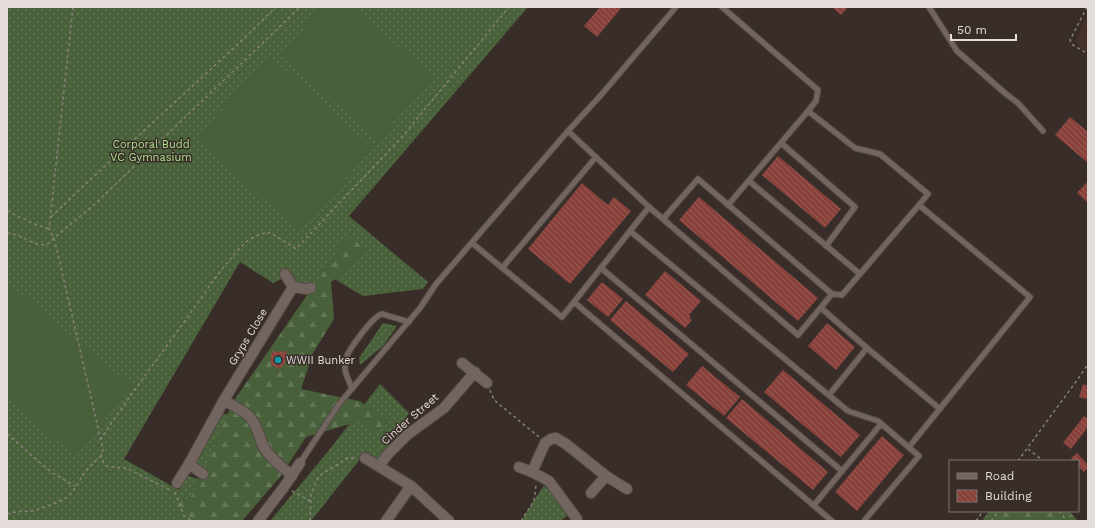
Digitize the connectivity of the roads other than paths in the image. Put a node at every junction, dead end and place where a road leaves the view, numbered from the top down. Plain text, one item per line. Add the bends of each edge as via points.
1 (676, 7) edge
2 (722, 7) edge
3 (929, 7) edge
4 (808, 111) junction
5 (568, 131) junction
6 (1043, 131) dead end
7 (781, 143) junction
8 (596, 157) junction
9 (749, 181) junction
10 (728, 205) junction
11 (919, 205) junction
12 (649, 207) junction
13 (663, 220) junction
14 (630, 231) junction
15 (472, 243) junction
16 (826, 246) junction
17 (502, 268) junction
18 (601, 268) junction
19 (285, 274) dead end
20 (860, 274) junction
21 (293, 287) junction
22 (311, 288) dead end
23 (832, 294) junction
24 (574, 302) junction
25 (821, 308) junction
26 (408, 322) junction
27 (867, 348) junction
28 (462, 363) dead end
29 (475, 372) junction
30 (487, 383) road end
31 (352, 389) junction
32 (829, 395) junction
33 (224, 400) junction
34 (940, 409) junction
35 (881, 424) junction
36 (909, 447) junction
37 (365, 458) road end
38 (300, 463) joint
39 (189, 464) junction
40 (379, 466) junction
41 (519, 467) dead end
42 (842, 471) junction
43 (202, 474) dead end
44 (535, 474) junction
45 (292, 476) junction
46 (606, 476) junction
47 (177, 483) dead end
48 (411, 486) junction
49 (627, 489) dead end
50 (591, 494) dead end
51 (814, 505) junction
52 (577, 520) edge
53 (258, 521) edge
54 (386, 521) edge
55 (449, 521) edge
56 (832, 521) edge
57 (864, 521) edge

1 - 5 lane
2 - 4 lane via 818,90 816,101
3 - 6 lane via 957,51 1018,103
4 - 7 lane
4 - 11 lane via 855,148 880,154 928,194
5 - 8 lane
5 - 15 lane
7 - 9 lane
7 - 16 lane via 855,207
8 - 12 lane
8 - 17 lane
9 - 10 lane
9 - 16 lane
10 - 13 lane via 698,179
10 - 23 lane
11 - 20 lane
11 - 34 lane via 1030,297
12 - 13 lane
12 - 14 lane
13 - 25 lane via 798,334
14 - 18 lane
14 - 32 lane
15 - 17 lane
15 - 26 lane via 436,284
16 - 20 lane
17 - 24 lane via 562,317
18 - 24 lane
18 - 42 lane
19 - 21 street
20 - 23 lane via 842,295
21 - 22 street
21 - 33 street, Gryps Close
23 - 25 lane
24 - 51 lane
25 - 27 lane
26 - 31 lane
26 - 31 lane via 382,314 377,315 346,357 346,373
27 - 32 lane
27 - 34 lane
28 - 29 street
29 - 30 street
29 - 40 street, Cinder Street via 444,408 407,435
31 - 38 lane via 339,404
32 - 35 lane via 848,411
33 - 39 street, Gryps Close
33 - 45 street via 250,417 264,448
34 - 36 lane
35 - 36 lane
35 - 42 lane
36 - 57 lane via 919,456
37 - 40 street
38 - 45 street
39 - 43 street
39 - 47 street, Gryps Close
40 - 48 street
41 - 44 street
42 - 51 lane
44 - 46 street via 545,443 556,438
44 - 52 street via 549,481
45 - 53 street
46 - 49 street
46 - 50 street
48 - 54 street
48 - 55 street
51 - 56 lane

